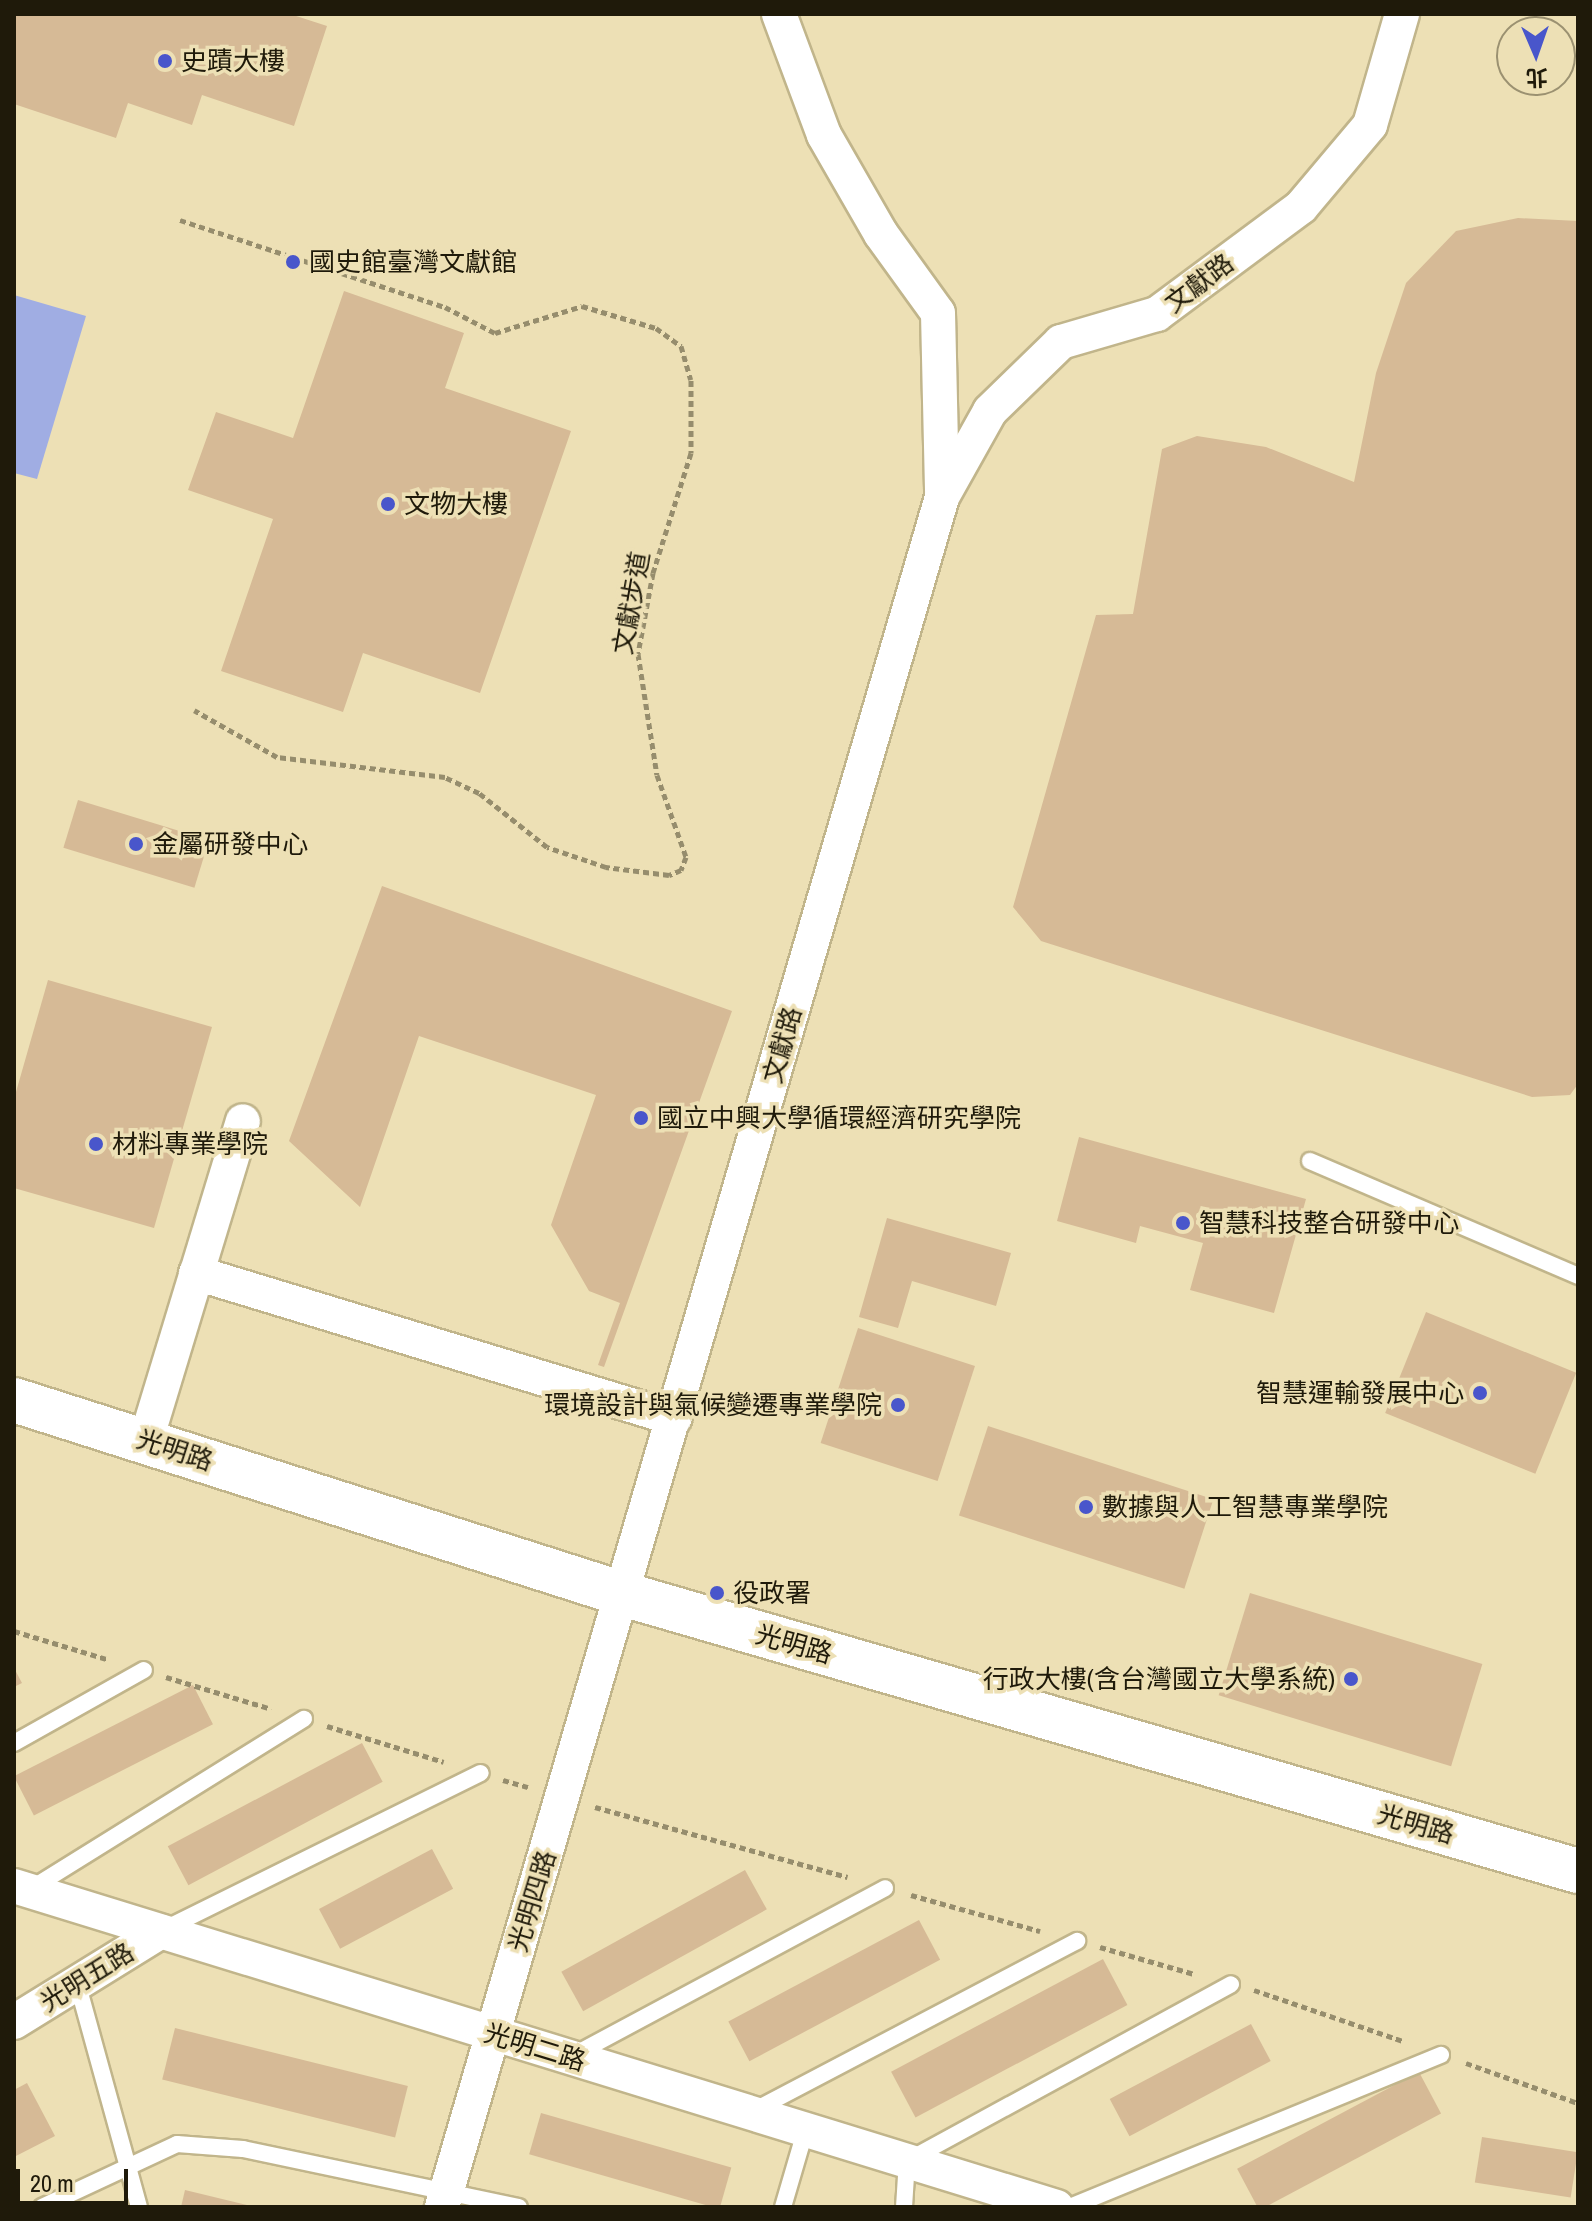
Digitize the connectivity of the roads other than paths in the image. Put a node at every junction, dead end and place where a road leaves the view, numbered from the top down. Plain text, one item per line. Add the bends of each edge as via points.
1 (779, 14) edge
2 (1402, 14) edge
3 (942, 497) junction
4 (243, 1121) dead end
5 (1310, 1161) dead end
6 (196, 1273) junction
7 (1578, 1276) edge
8 (14, 1400) edge
9 (674, 1418) junction
10 (146, 1440) junction
11 (626, 1595) junction
12 (144, 1670) road end
13 (304, 1719) road end
14 (14, 1743) edge
15 (480, 1773) road end
16 (1578, 1871) edge
17 (21, 1888) edge
18 (885, 1888) road end
19 (160, 1932) junction
20 (1077, 1941) road end
21 (77, 1982) junction
22 (1231, 1984) road end
23 (14, 2022) edge
24 (491, 2033) junction
25 (1441, 2055) road end
26 (569, 2057) junction
27 (750, 2113) junction
28 (805, 2132) junction
29 (907, 2161) junction
30 (128, 2162) junction
31 (444, 2197) edge
32 (42, 2207) edge
33 (139, 2207) edge
34 (519, 2207) edge
35 (783, 2207) edge
36 (904, 2207) edge
37 (1057, 2207) edge
38 (1070, 2207) edge

1 - 3 street, 文獻路 via 824,135 881,234 938,313
2 - 3 street, 文獻路 via 1370,125 1301,207 1157,314 1061,342 990,411
3 - 9 street, 文獻路
4 - 6 street
5 - 7 lane
6 - 9 street
6 - 10 street
8 - 10 street, 光明路
9 - 11 street, 文獻路
10 - 11 street, 光明路
11 - 16 street, 光明路
11 - 24 street, 光明四路
12 - 14 lane
13 - 17 lane
15 - 19 lane
17 - 19 street, 光明二路
18 - 26 lane
19 - 21 street, 光明五路
19 - 24 street, 光明二路
20 - 27 lane
21 - 23 street, 光明五路
21 - 30 lane
22 - 29 lane
24 - 26 street, 光明二路
24 - 31 street, 光明四路
25 - 38 lane
26 - 27 street, 光明二路
27 - 28 street, 光明二路
28 - 29 street, 光明二路
28 - 35 lane
29 - 36 lane
29 - 37 street, 光明二路
30 - 31 lane via 177,2144 243,2149
30 - 32 lane
30 - 33 lane
31 - 34 lane

